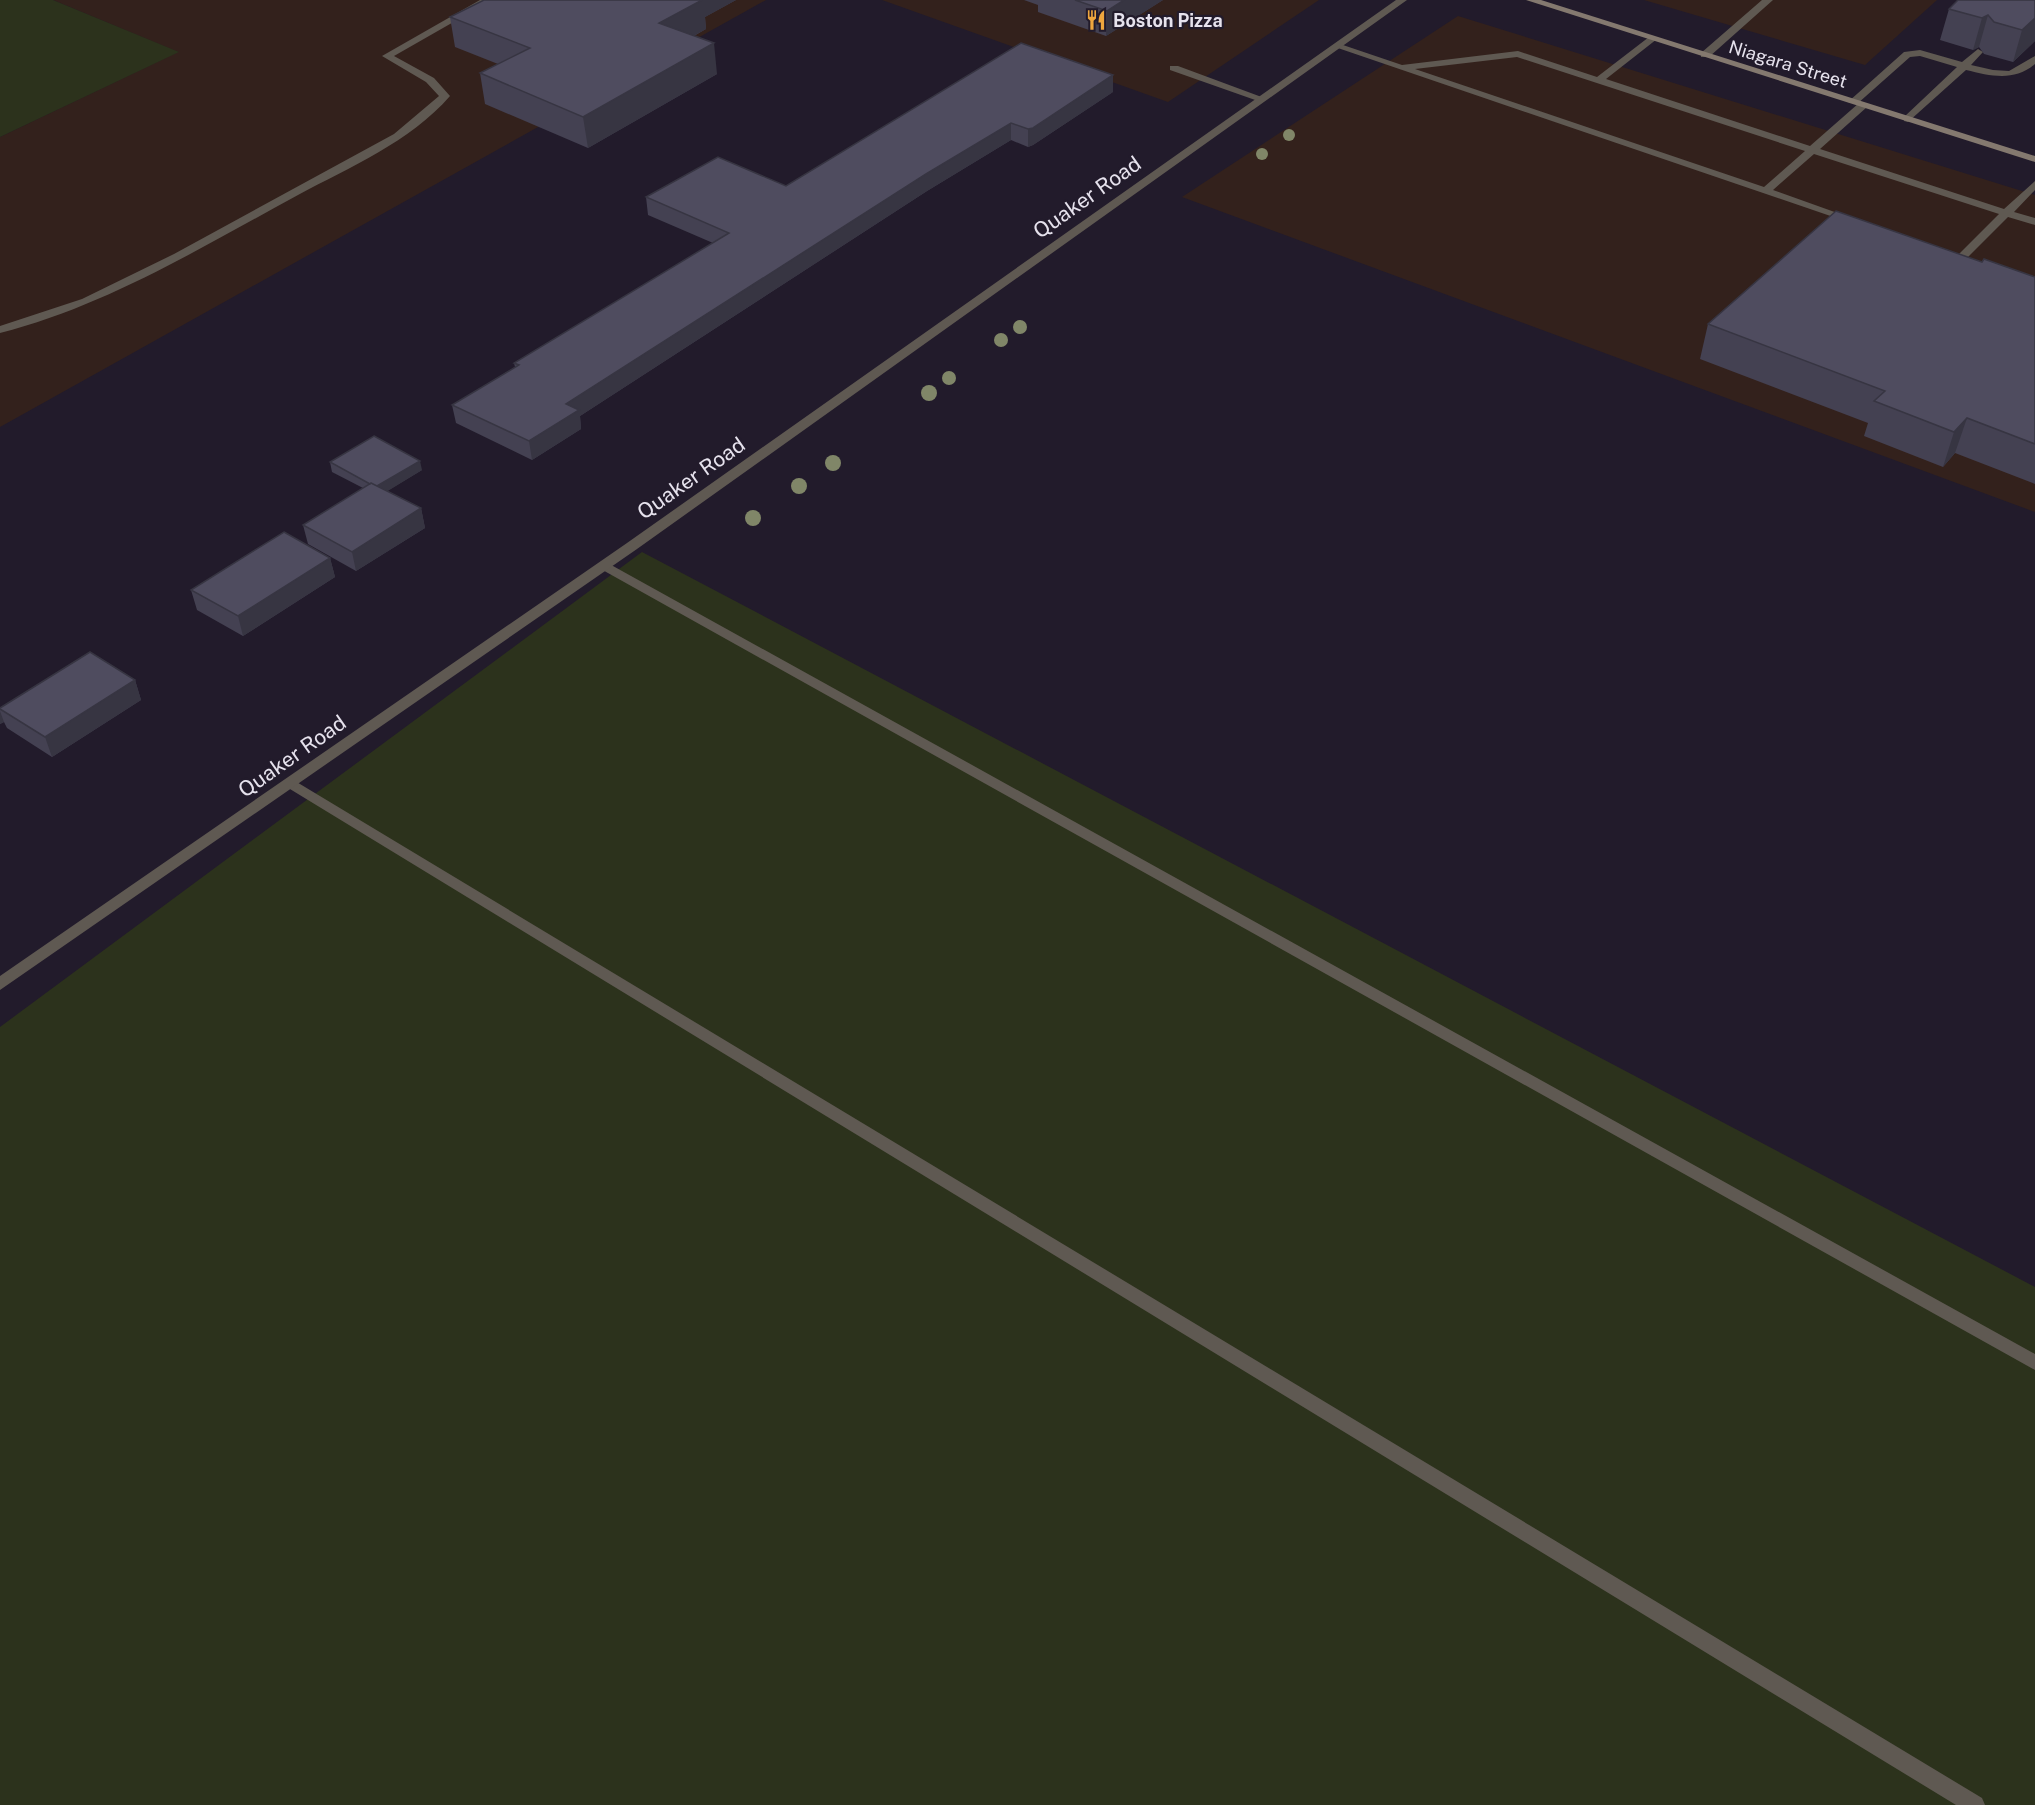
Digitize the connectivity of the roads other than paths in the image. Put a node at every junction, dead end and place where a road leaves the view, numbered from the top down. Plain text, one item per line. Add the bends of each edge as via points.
1 (487, 0) edge
2 (1402, 0) edge
3 (1531, 0) edge
4 (1768, 0) edge
5 (1652, 39) junction
6 (1337, 46) junction
7 (1978, 52) edge
8 (1705, 55) junction
9 (2035, 59) edge
10 (1964, 66) junction
11 (1399, 67) junction
12 (1174, 68) dead end
13 (1598, 81) junction
14 (1262, 99) junction
15 (1858, 103) junction
16 (1908, 119) junction
17 (1811, 149) junction
18 (2035, 159) edge
19 (2035, 184) edge
20 (1765, 191) junction
21 (2006, 213) junction
22 (2035, 222) edge
23 (1864, 224) edge
24 (1960, 258) edge
25 (0, 330) edge
26 (604, 565) junction
27 (290, 783) junction
28 (0, 984) edge
29 (2035, 1363) edge
30 (1975, 1805) edge

1 - 25 street via 387,56 430,80 445,96 398,136 178,256 86,301
2 - 6 street, Quaker Road
3 - 5 main road, Niagara Street
4 - 8 street
5 - 8 main road, Niagara Street
5 - 13 street
6 - 11 street
6 - 14 street, Quaker Road
7 - 10 street
8 - 15 main road, Niagara Street
9 - 10 street via 2026,69 2004,76
10 - 15 street via 1920,53 1907,54
10 - 16 street
11 - 13 street via 1518,54
11 - 20 street
12 - 14 street
13 - 17 street
14 - 26 street, Quaker Road
15 - 16 main road, Niagara Street
15 - 17 street
16 - 18 main road, Niagara Street
17 - 20 street
17 - 21 street
19 - 21 street
20 - 23 street
21 - 22 street
21 - 24 street
26 - 27 street, Quaker Road
26 - 29 street
27 - 28 street, Quaker Road
27 - 30 street

